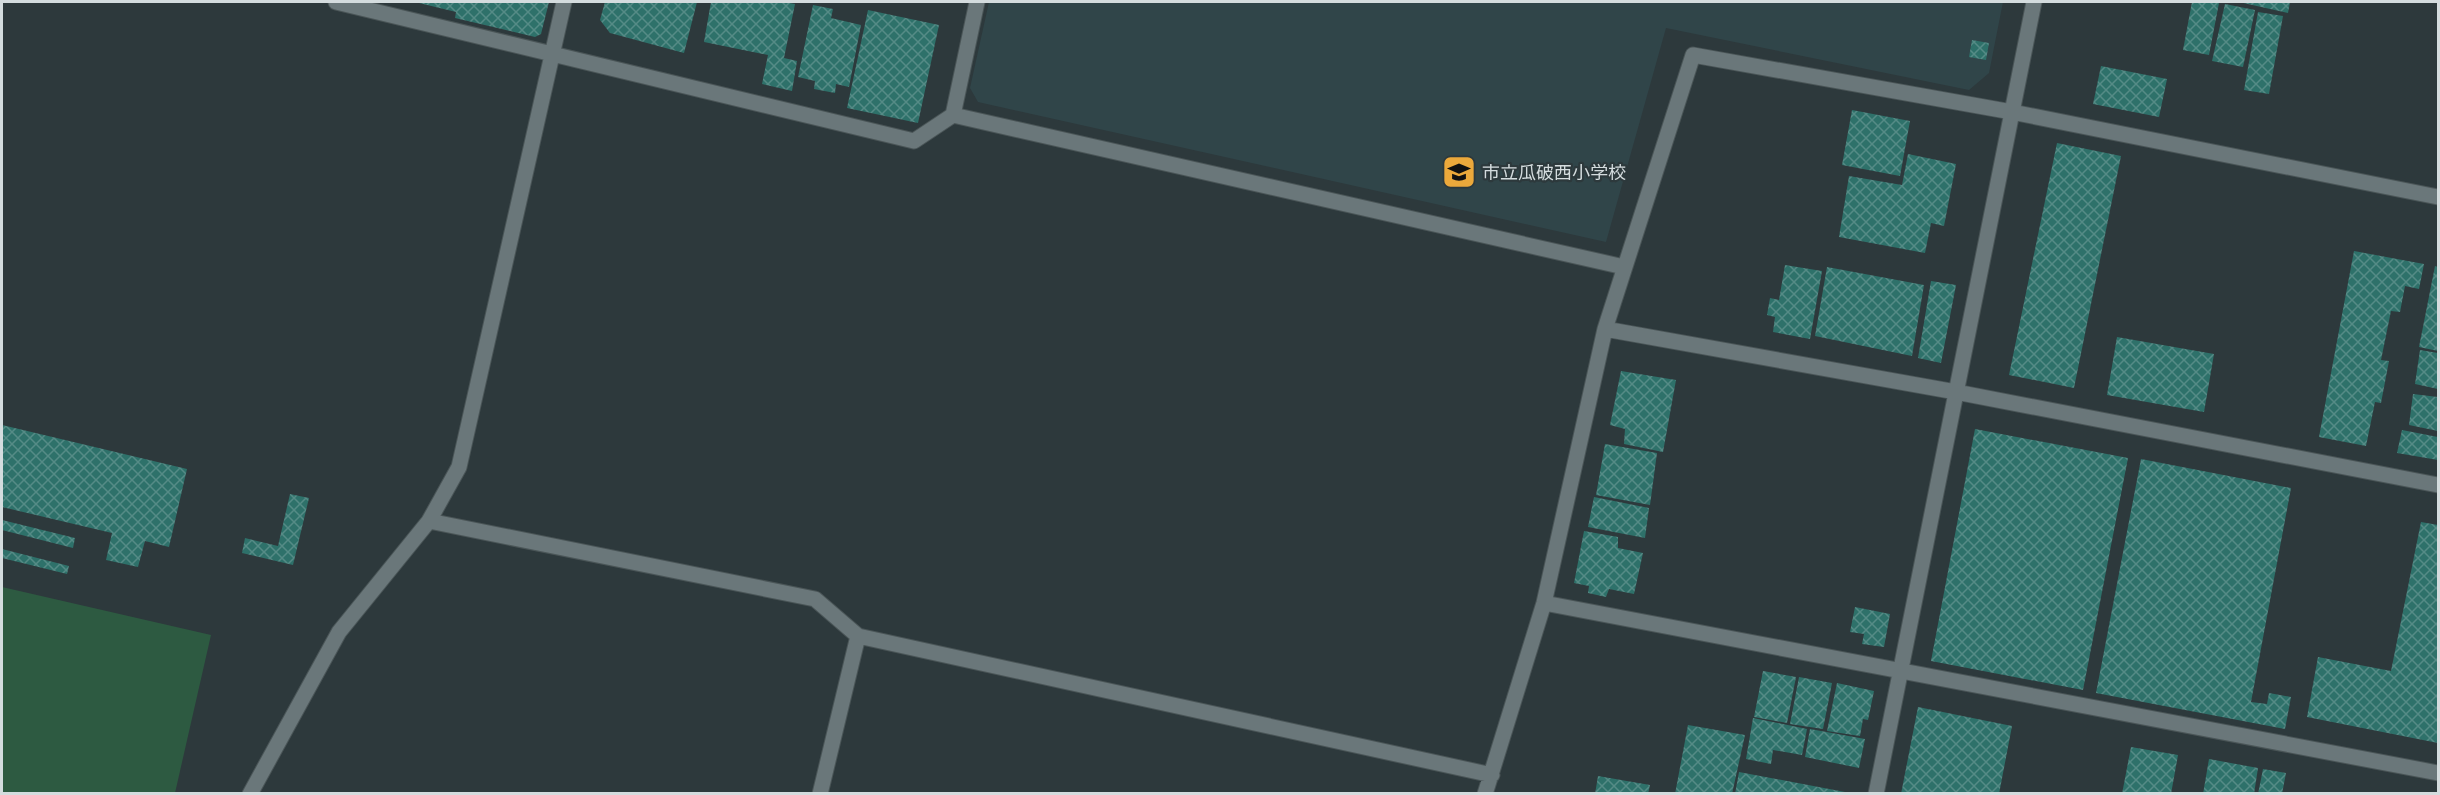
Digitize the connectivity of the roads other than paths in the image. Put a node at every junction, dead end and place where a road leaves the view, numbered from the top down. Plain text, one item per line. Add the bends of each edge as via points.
1 (336, 2) edge
2 (564, 2) edge
3 (977, 2) edge
4 (2034, 2) edge
5 (552, 53) junction
6 (2012, 112) junction
7 (953, 114) junction
8 (2439, 197) edge
9 (1624, 267) junction
10 (1605, 329) junction
11 (1956, 392) junction
12 (2439, 484) edge
13 (429, 521) junction
14 (1544, 603) junction
15 (858, 636) junction
16 (1899, 670) junction
17 (2439, 772) edge
18 (1492, 775) junction
19 (250, 794) edge
20 (820, 794) edge
21 (1485, 794) edge
22 (1875, 794) edge

1 - 5 street
2 - 5 street
3 - 7 street
4 - 6 street
5 - 7 street via 914,141
5 - 13 street via 459,467
6 - 8 street
6 - 9 street via 1693,55
6 - 11 street
7 - 9 street
9 - 10 street
10 - 11 street
10 - 14 street
11 - 12 street
11 - 16 street
13 - 15 street via 816,599
13 - 19 street via 339,632
14 - 16 street
14 - 18 street
15 - 18 street
15 - 20 street
16 - 17 street
16 - 22 street
18 - 21 street

